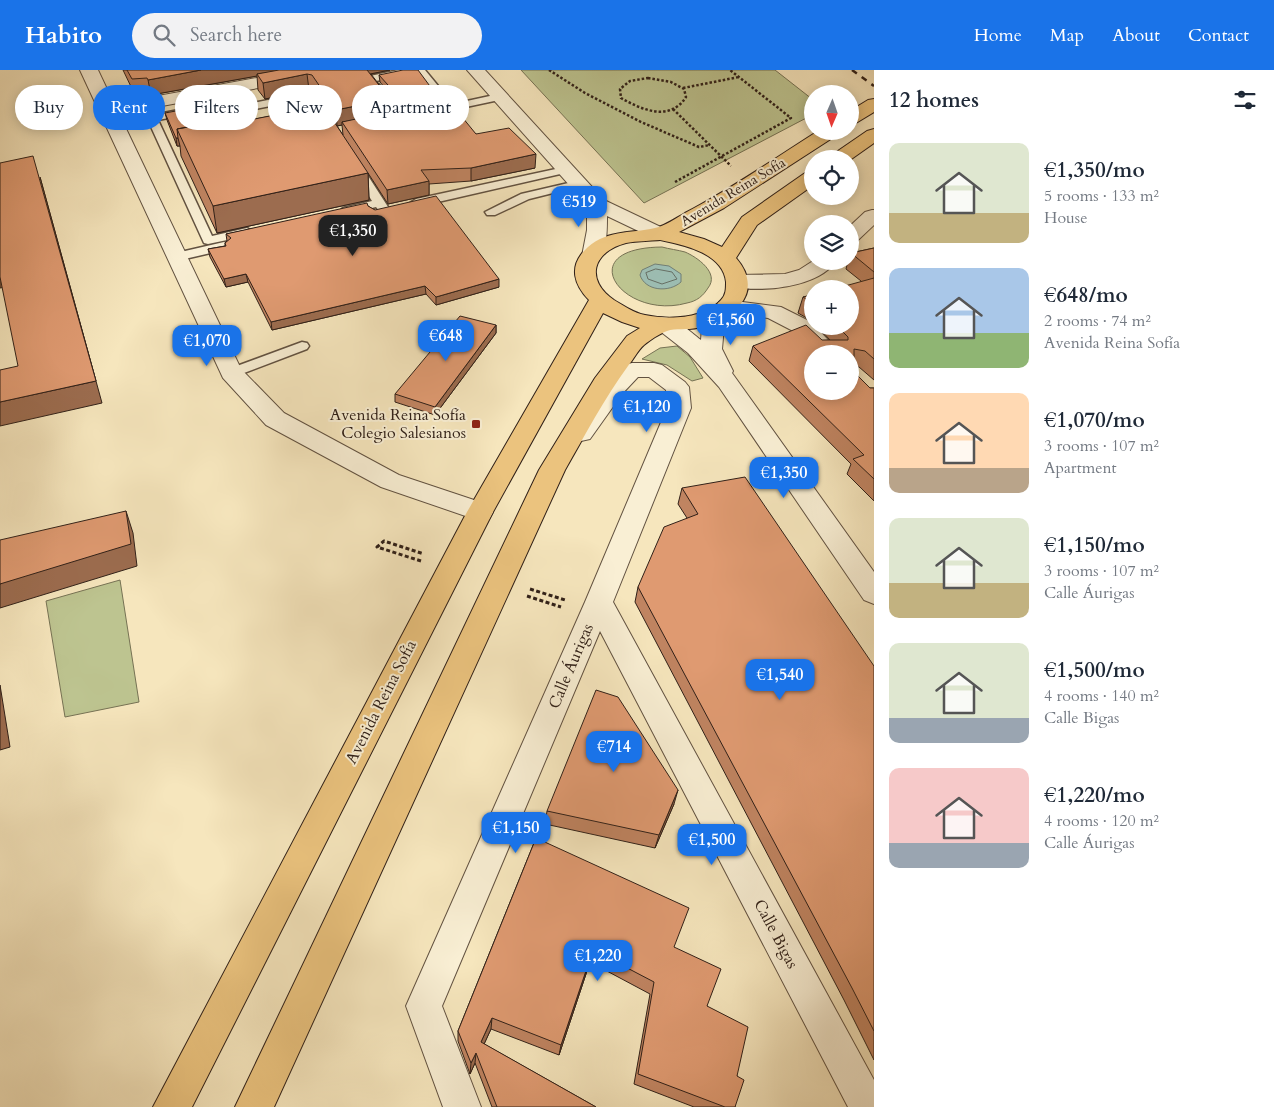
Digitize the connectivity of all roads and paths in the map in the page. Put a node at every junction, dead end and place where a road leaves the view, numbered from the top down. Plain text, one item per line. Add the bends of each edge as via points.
1 (89, 70) edge
2 (328, 70) edge
3 (416, 70) edge
4 (420, 70) edge
5 (476, 70) edge
6 (549, 70) edge
7 (730, 70) edge
8 (739, 77) junction
9 (96, 85) edge
10 (376, 85) edge
11 (432, 85) edge
12 (683, 88) junction
13 (500, 96) junction
14 (165, 100) edge
15 (469, 103) edge
16 (874, 104) edge
17 (262, 105) junction
18 (673, 109) junction
19 (859, 113) edge
20 (268, 115) edge
21 (117, 130) edge
22 (333, 132) edge
23 (872, 136) edge
24 (817, 140) edge
25 (710, 145) junction
26 (852, 150) edge
27 (348, 156) edge
28 (722, 156) junction
29 (571, 177) junction
30 (675, 182) dead end
31 (804, 183) edge
32 (750, 184) junction
33 (598, 204) junction
34 (390, 207) junction
35 (491, 212) dead end
36 (334, 217) edge
37 (874, 217) edge
38 (859, 228) edge
39 (660, 234) junction
40 (176, 256) junction
41 (592, 256) junction
42 (725, 259) junction
43 (818, 270) edge
44 (738, 281) junction
45 (599, 301) junction
46 (721, 311) junction
47 (664, 323) junction
48 (821, 345) edge
49 (302, 346) dead end
50 (230, 373) junction
51 (727, 382) junction
52 (552, 470) junction
53 (480, 512) junction
54 (408, 549) dead end
55 (422, 562) dead end
56 (542, 592) dead end
57 (874, 593) edge
58 (524, 596) dead end
59 (599, 602) junction
60 (172, 1107) edge
61 (254, 1107) edge
62 (462, 1107) edge
63 (868, 1107) edge

1 - 9 street
2 - 14 street
3 - 10 lane via 370,79
4 - 11 lane
5 - 13 street
6 - 25 path via 615,111 699,148
7 - 8 path
8 - 12 path
8 - 28 path via 791,118
12 - 18 path via 688,96 685,102
12 - 18 path via 668,80 648,78 630,81 620,89 621,98 640,109
13 - 15 lane
13 - 29 street
16 - 19 highway
17 - 20 lane
17 - 22 lane via 309,95 321,123
17 - 40 lane via 245,108 240,101 207,112 152,118 173,152 208,240 258,234
18 - 25 path
21 - 40 street
23 - 26 highway
24 - 32 highway, Avenida Reina Sofía
25 - 28 path
27 - 34 lane
28 - 30 path
28 - 32 path
29 - 33 street
29 - 34 lane
29 - 35 lane
31 - 42 highway, Avenida Reina Sofía via 749,221
32 - 39 highway, Avenida Reina Sofía
33 - 39 street
33 - 41 street
34 - 36 lane
37 - 38 street
39 - 41 highway via 616,240
39 - 42 highway via 700,244
40 - 50 street
41 - 45 highway via 586,265 585,276 588,288
42 - 44 highway
43 - 44 street via 790,281
44 - 46 highway via 737,293
45 - 47 highway via 628,317
45 - 53 highway, Avenida Reina Sofía
46 - 47 highway via 695,322
46 - 48 street via 773,312 803,327
46 - 51 street via 711,349
47 - 51 street via 696,348
47 - 52 highway via 629,348 603,383
49 - 50 lane
50 - 53 street via 275,419 390,481
51 - 57 street
52 - 59 street, Calle Áurigas via 632,370 654,370 677,387 679,408
52 - 61 highway
53 - 60 highway, Avenida Reina Sofía
54 - 55 path via 384,541 378,548
56 - 58 path via 568,601 565,608
59 - 62 street, Calle Áurigas via 424,1006
59 - 63 street, Calle Bigas

